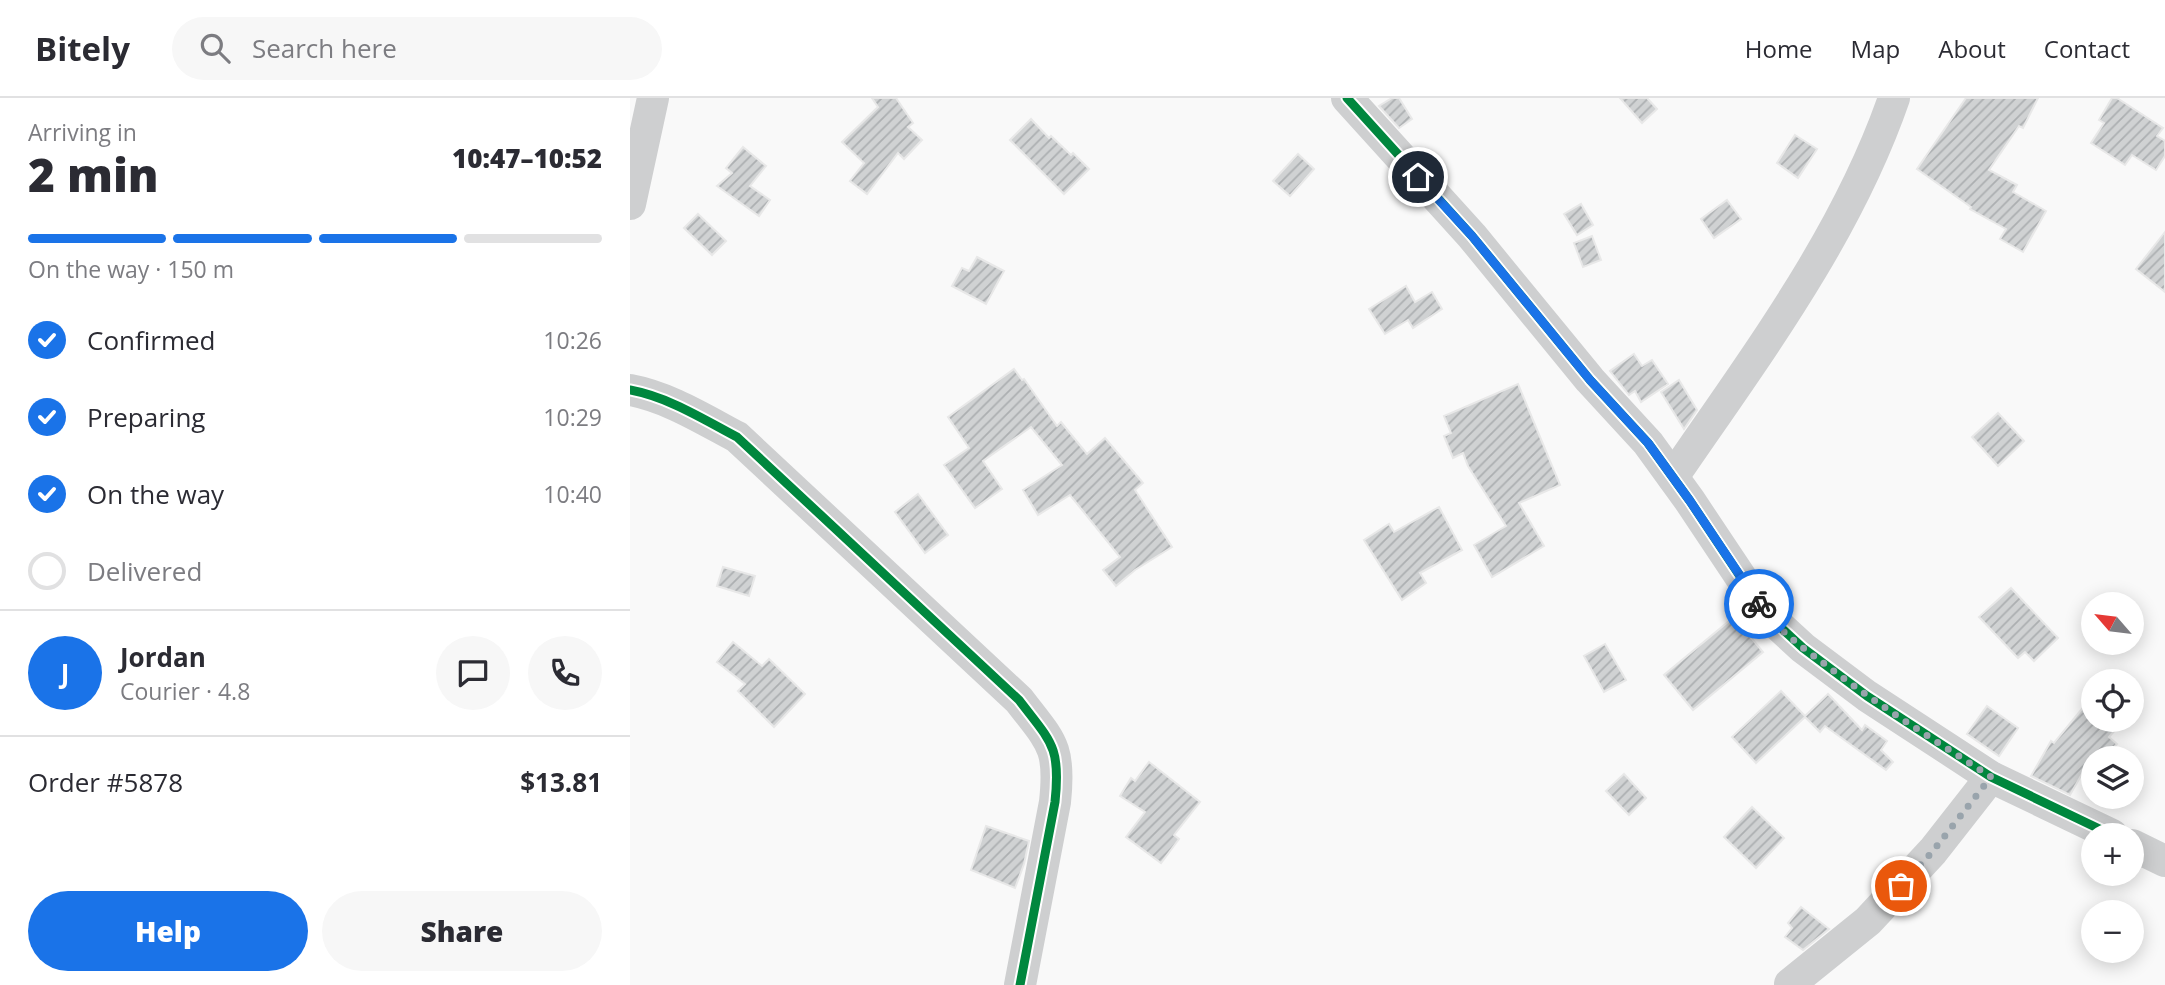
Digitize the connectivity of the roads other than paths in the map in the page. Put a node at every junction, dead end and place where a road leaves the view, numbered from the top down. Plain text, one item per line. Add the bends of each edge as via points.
1 (653, 98) edge
2 (1347, 98) edge
3 (1894, 98) edge
4 (630, 204) edge
5 (630, 390) edge
6 (1672, 477) junction
7 (1991, 777) junction
8 (2087, 823) edge
9 (2144, 851) edge
10 (2165, 861) edge
11 (1790, 984) edge
12 (1020, 985) edge

1 - 4 street
2 - 6 street via 1472,236
3 - 6 street via 1853,196 1783,316
5 - 12 street via 690,412 737,437 1019,700 1053,744 1058,772 1055,802
6 - 7 street via 1764,612 1867,696
7 - 8 street
7 - 11 street via 1933,851 1868,921
9 - 10 street

